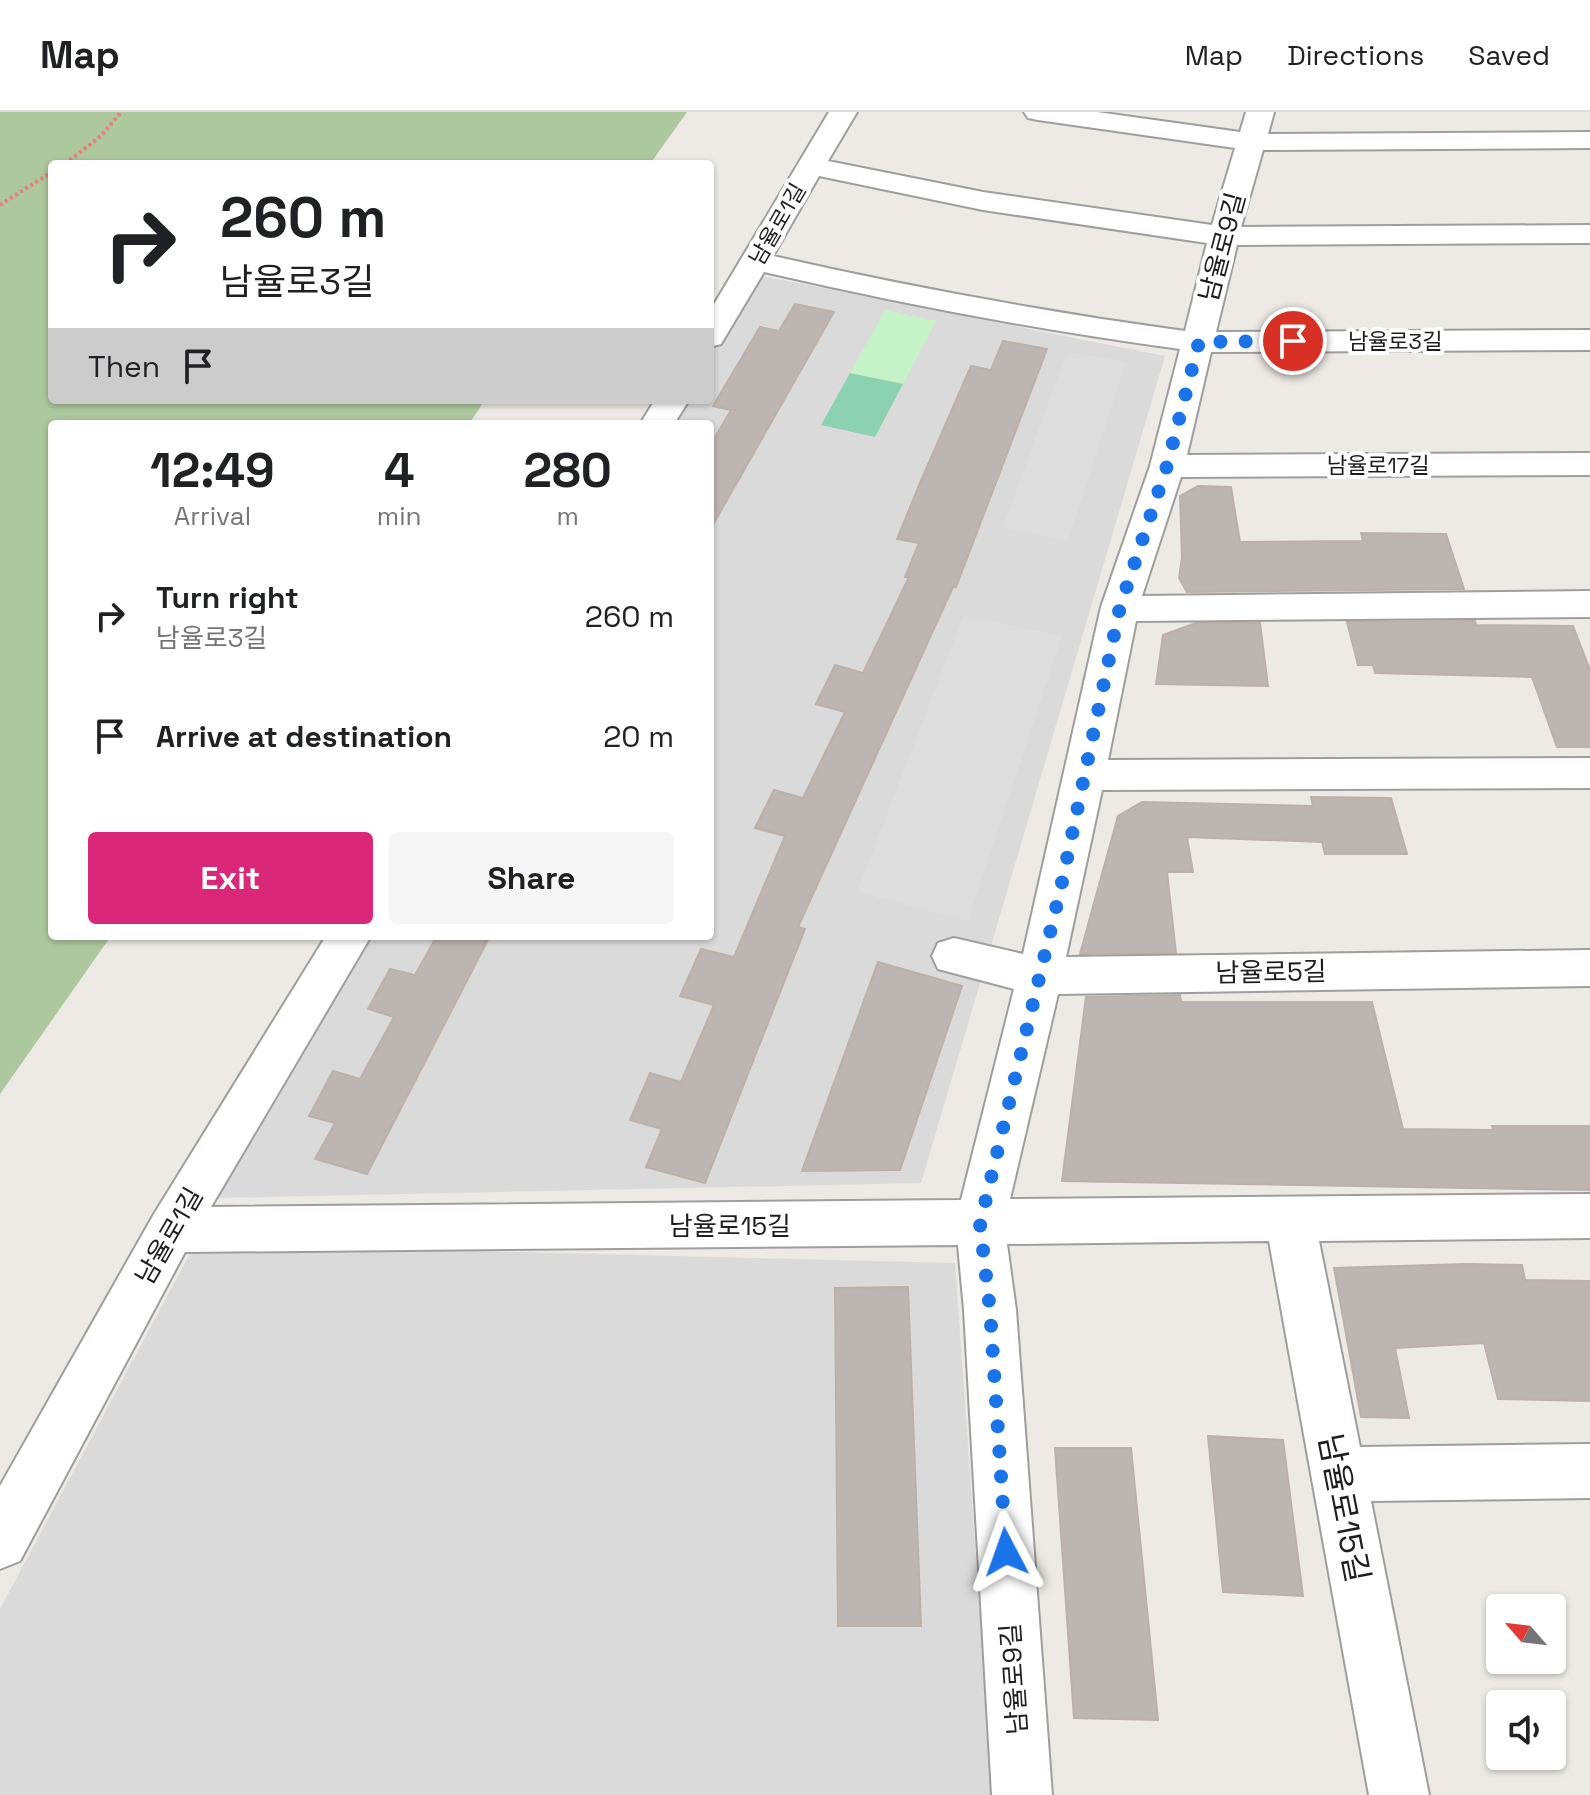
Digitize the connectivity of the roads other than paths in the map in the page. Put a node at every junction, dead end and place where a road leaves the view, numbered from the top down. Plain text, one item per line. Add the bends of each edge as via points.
1 (843, 112) edge
2 (1038, 112) edge
3 (1256, 127) edge
4 (1590, 140) edge
5 (811, 166) junction
6 (1590, 234) edge
7 (1224, 236) junction
8 (756, 261) junction
9 (714, 330) edge
10 (1590, 340) edge
11 (1199, 342) junction
12 (1590, 464) edge
13 (1167, 466) junction
14 (1590, 604) edge
15 (1120, 607) junction
16 (1590, 773) edge
17 (1086, 775) junction
18 (347, 940) edge
19 (954, 956) dead end
20 (1590, 968) edge
21 (1037, 976) junction
22 (1590, 1216) edge
23 (1290, 1220) junction
24 (980, 1224) junction
25 (171, 1230) junction
26 (1590, 1471) edge
27 (1338, 1474) junction
28 (0, 1541) edge
29 (1022, 1795) edge
30 (1399, 1795) edge

1 - 5 street, 남율로1길
2 - 3 street
3 - 4 street
3 - 7 street, 남율로9길
5 - 7 street via 983,201
5 - 8 street, 남율로1길
6 - 7 street
7 - 11 street, 남율로9길
8 - 9 street, 남율로1길
8 - 11 street, 남율로3길 via 1014,316
10 - 11 street, 남율로3길
11 - 13 street, 남율로9길
12 - 13 street, 남율로17길
13 - 15 street, 남율로9길
14 - 15 street
15 - 17 street, 남율로9길
16 - 17 street
17 - 21 street, 남율로9길
18 - 25 street, 남율로1길
19 - 21 street, 남율로5길
20 - 21 street, 남율로5길
21 - 24 street, 남율로9길
22 - 23 street, 남율로15길
23 - 24 street, 남율로15길
23 - 27 street, 남율로15길
24 - 25 street, 남율로15길
24 - 29 street, 남율로9길
25 - 28 street, 남율로1길
26 - 27 street
27 - 30 street, 남율로15길

